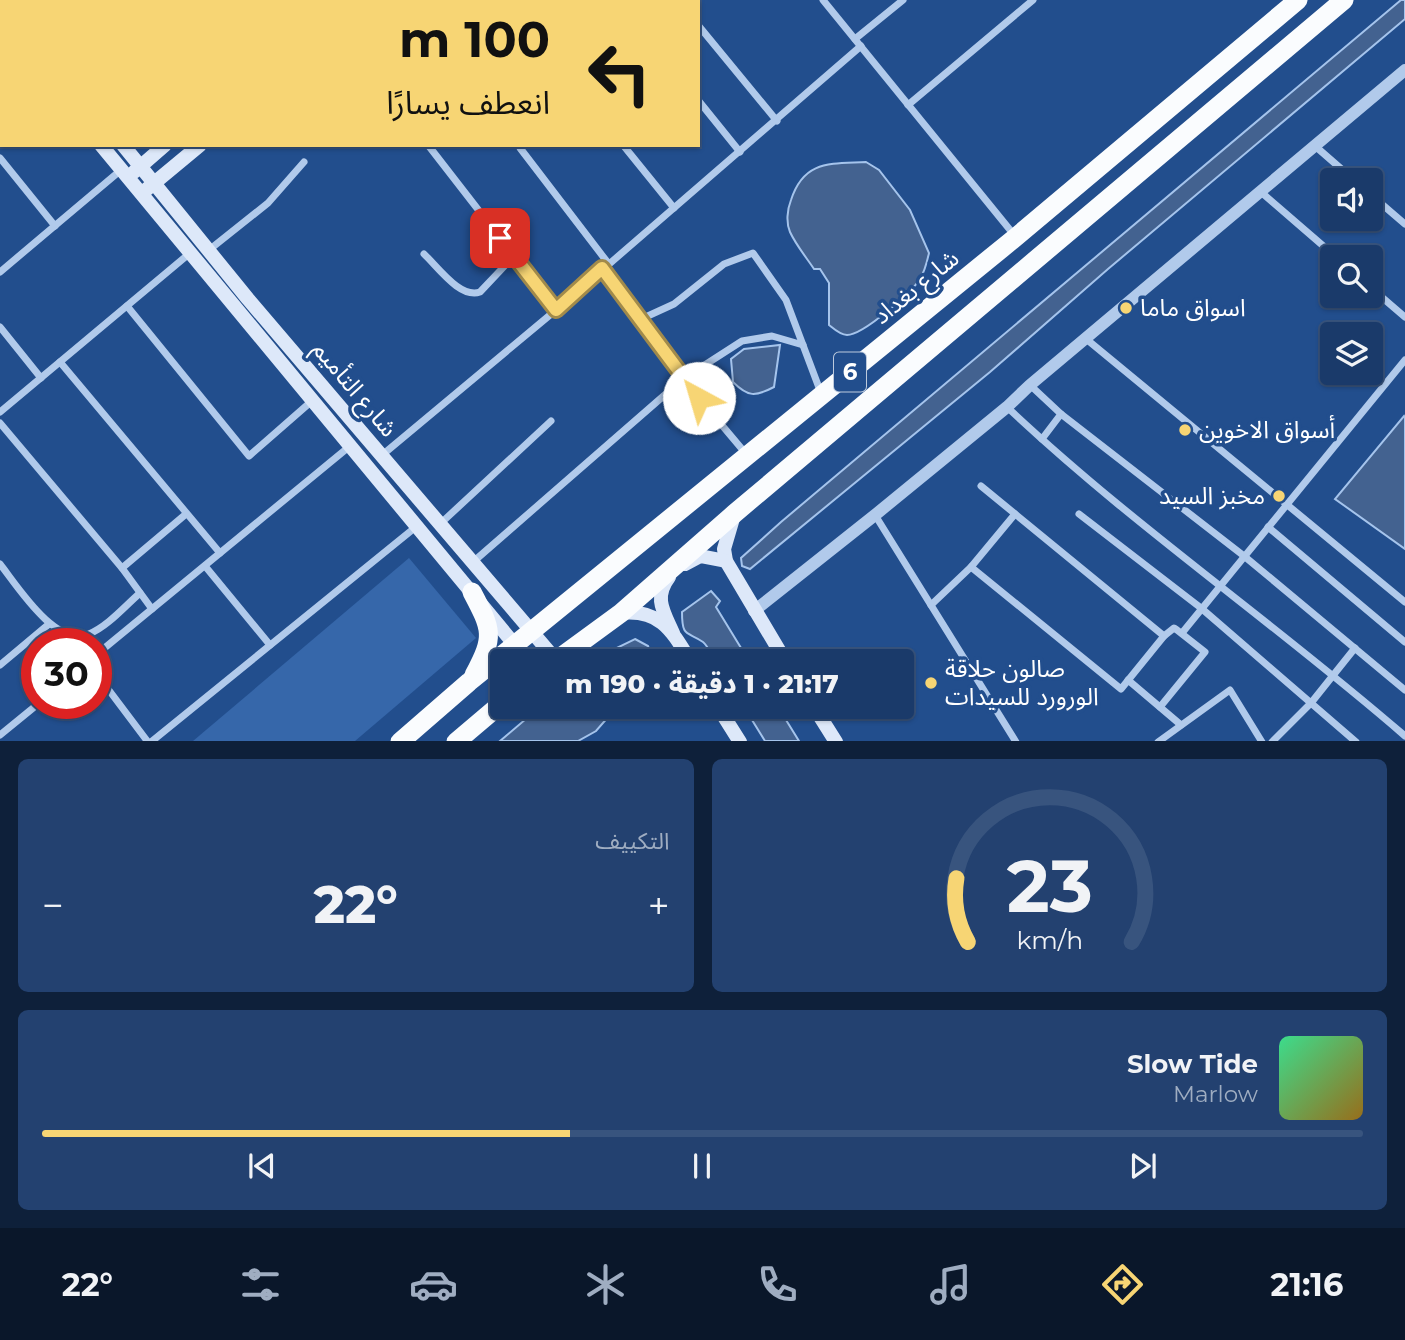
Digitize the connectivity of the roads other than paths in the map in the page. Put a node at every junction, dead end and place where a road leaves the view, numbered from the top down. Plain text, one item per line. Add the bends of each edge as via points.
1 (823, 0) edge
2 (903, 0) edge
3 (1033, 0) edge
4 (1298, 0) edge
5 (1344, 0) edge
6 (700, 27) edge
7 (858, 43) junction
8 (1404, 73) edge
9 (700, 102) edge
10 (908, 105) junction
11 (777, 121) junction
12 (1315, 146) junction
13 (104, 147) edge
14 (125, 147) edge
15 (163, 147) edge
16 (198, 147) edge
17 (430, 147) edge
18 (626, 147) edge
19 (520, 148) dead end
20 (740, 152) junction
21 (0, 158) edge
22 (304, 162) dead end
23 (141, 167) junction
24 (1340, 168) edge
25 (125, 174) junction
26 (154, 183) junction
27 (1261, 192) junction
28 (142, 194) junction
29 (1383, 205) edge
30 (674, 208) junction
31 (1405, 224) edge
32 (55, 226) junction
33 (1016, 237) junction
34 (1322, 245) edge
35 (209, 250) junction
36 (191, 253) junction
37 (424, 254) dead end
38 (514, 256) junction
39 (605, 265) junction
40 (0, 272) edge
41 (1383, 298) edge
42 (127, 306) junction
43 (556, 310) junction
44 (1405, 317) edge
45 (639, 320) junction
46 (0, 327) edge
47 (1085, 338) junction
48 (803, 345) junction
49 (1405, 360) edge
50 (60, 362) junction
51 (41, 378) junction
52 (683, 379) junction
53 (1030, 385) junction
54 (822, 396) junction
55 (313, 400) junction
56 (1007, 407) junction
57 (0, 412) edge
58 (1061, 414) junction
59 (551, 421) dead end
60 (0, 423) edge
61 (1042, 439) junction
62 (351, 446) junction
63 (381, 456) junction
64 (748, 456) junction
65 (981, 486) dead end
66 (1287, 505) junction
67 (735, 513) junction
68 (186, 514) junction
69 (1015, 514) junction
70 (1079, 514) dead end
71 (876, 515) junction
72 (440, 524) junction
73 (417, 525) junction
74 (1268, 527) junction
75 (220, 553) junction
76 (1244, 556) junction
77 (726, 561) junction
78 (473, 562) junction
79 (0, 564) edge
80 (205, 566) junction
81 (971, 567) junction
82 (122, 568) junction
83 (1219, 586) junction
84 (472, 592) junction
85 (140, 593) junction
86 (1405, 602) edge
87 (931, 605) junction
88 (1201, 608) junction
89 (152, 609) junction
90 (754, 611) junction
91 (621, 612) junction
92 (49, 624) junction
93 (533, 632) junction
94 (673, 633) junction
95 (1182, 633) junction
96 (1164, 636) junction
97 (112, 642) edge
98 (1405, 642) edge
99 (270, 645) junction
100 (516, 646) junction
101 (1355, 648) junction
102 (518, 649) edge
103 (546, 649) edge
104 (571, 649) edge
105 (683, 649) edge
106 (778, 649) edge
107 (0, 665) edge
108 (1334, 674) junction
109 (1128, 680) junction
110 (469, 682) junction
111 (1405, 690) edge
112 (112, 693) edge
113 (1311, 703) junction
114 (1160, 707) junction
115 (490, 713) edge
116 (21, 718) edge
117 (726, 719) edge
118 (822, 719) edge
119 (1181, 725) junction
120 (0, 735) edge
121 (1405, 736) edge
122 (150, 741) edge
123 (400, 741) edge
124 (456, 741) edge
125 (740, 741) edge
126 (836, 741) edge
127 (1016, 741) edge
128 (1158, 741) edge
129 (1262, 741) edge
130 (1272, 741) edge
131 (1356, 741) edge

1 - 7 street
2 - 7 street
3 - 10 street
4 - 33 highway, شارع بغداد / 6
5 - 67 highway, 6
6 - 11 street
7 - 10 street
7 - 11 street
8 - 12 street
9 - 20 street
10 - 33 street
11 - 20 street
12 - 24 street
12 - 27 street
13 - 25 main road, شارع التأميم
14 - 23 main road, شارع التأميم
15 - 23 main road
16 - 26 main road
17 - 38 street
18 - 30 street
19 - 39 street
20 - 30 street
21 - 32 street
22 - 35 street via 268,203
23 - 25 main road
23 - 26 main road, شارع التأميم
25 - 28 main road, شارع التأميم
25 - 32 street
26 - 28 main road
26 - 35 main road, شارع التأميم
27 - 34 street
27 - 47 street
28 - 36 main road, شارع التأميم
29 - 31 street
30 - 39 street
32 - 40 street
33 - 54 highway, شارع بغداد / 6
35 - 63 main road, شارع التأميم
36 - 42 street
36 - 55 main road, شارع التأميم
37 - 38 street via 463,291 473,294
38 - 43 street
39 - 43 street
39 - 45 street
41 - 44 street
42 - 50 street
42 - 55 street via 249,456
43 - 63 street
45 - 48 street via 674,304 724,264 753,253 786,300
45 - 52 street
46 - 51 street
47 - 53 street
47 - 66 street
48 - 52 street via 772,336 743,341
48 - 54 street
49 - 66 street
50 - 51 street
50 - 68 street
51 - 57 street
52 - 64 street
52 - 78 street
53 - 56 street
53 - 58 street
54 - 64 highway, شارع بغداد / 6
55 - 62 main road, شارع التأميم
56 - 61 street
56 - 71 street
58 - 61 street
58 - 76 street
59 - 72 street
60 - 82 street
61 - 83 street
62 - 73 main road, شارع التأميم
62 - 75 street
63 - 72 main road, شارع التأميم
64 - 93 highway, شارع بغداد / 6
65 - 69 street
66 - 74 street
66 - 86 street
67 - 77 main road via 724,549
67 - 91 highway, 6
68 - 75 street
68 - 82 street
69 - 81 street
69 - 96 street
70 - 88 street
71 - 87 street
71 - 90 street
72 - 78 main road, شارع التأميم
73 - 84 main road, شارع التأميم
73 - 99 street
74 - 76 street
74 - 98 street
75 - 80 street
76 - 83 street
76 - 101 street
77 - 90 main road
77 - 94 main road via 700,556 672,573 663,585 662,607
78 - 93 main road, شارع التأميم
79 - 92 street
80 - 89 street
80 - 99 street
81 - 87 street
81 - 109 street via 1121,689
82 - 85 street
83 - 88 street
83 - 108 street
84 - 100 main road, شارع التأميم
84 - 110 highway via 490,634
85 - 89 street
85 - 92 street via 102,627 86,635 69,636
87 - 127 street
88 - 95 street
88 - 113 street
89 - 97 street
90 - 106 main road
91 - 94 main road via 650,615
91 - 104 highway, 6
92 - 107 street
93 - 100 highway, شارع بغداد / 6
93 - 103 main road, شارع التأميم
94 - 105 main road
95 - 96 street via 1174,628
95 - 114 street via 1205,652
96 - 109 street
99 - 122 street
100 - 102 main road, شارع التأميم
100 - 110 highway, شارع بغداد / 6
101 - 108 street
101 - 111 street
108 - 113 street
108 - 121 street
109 - 114 street
110 - 123 highway, شارع بغداد / 6
112 - 122 street
113 - 130 street
113 - 131 street
114 - 119 street
115 - 124 highway
116 - 120 street
117 - 125 main road
118 - 126 main road
119 - 128 street
119 - 129 street via 1230,690

